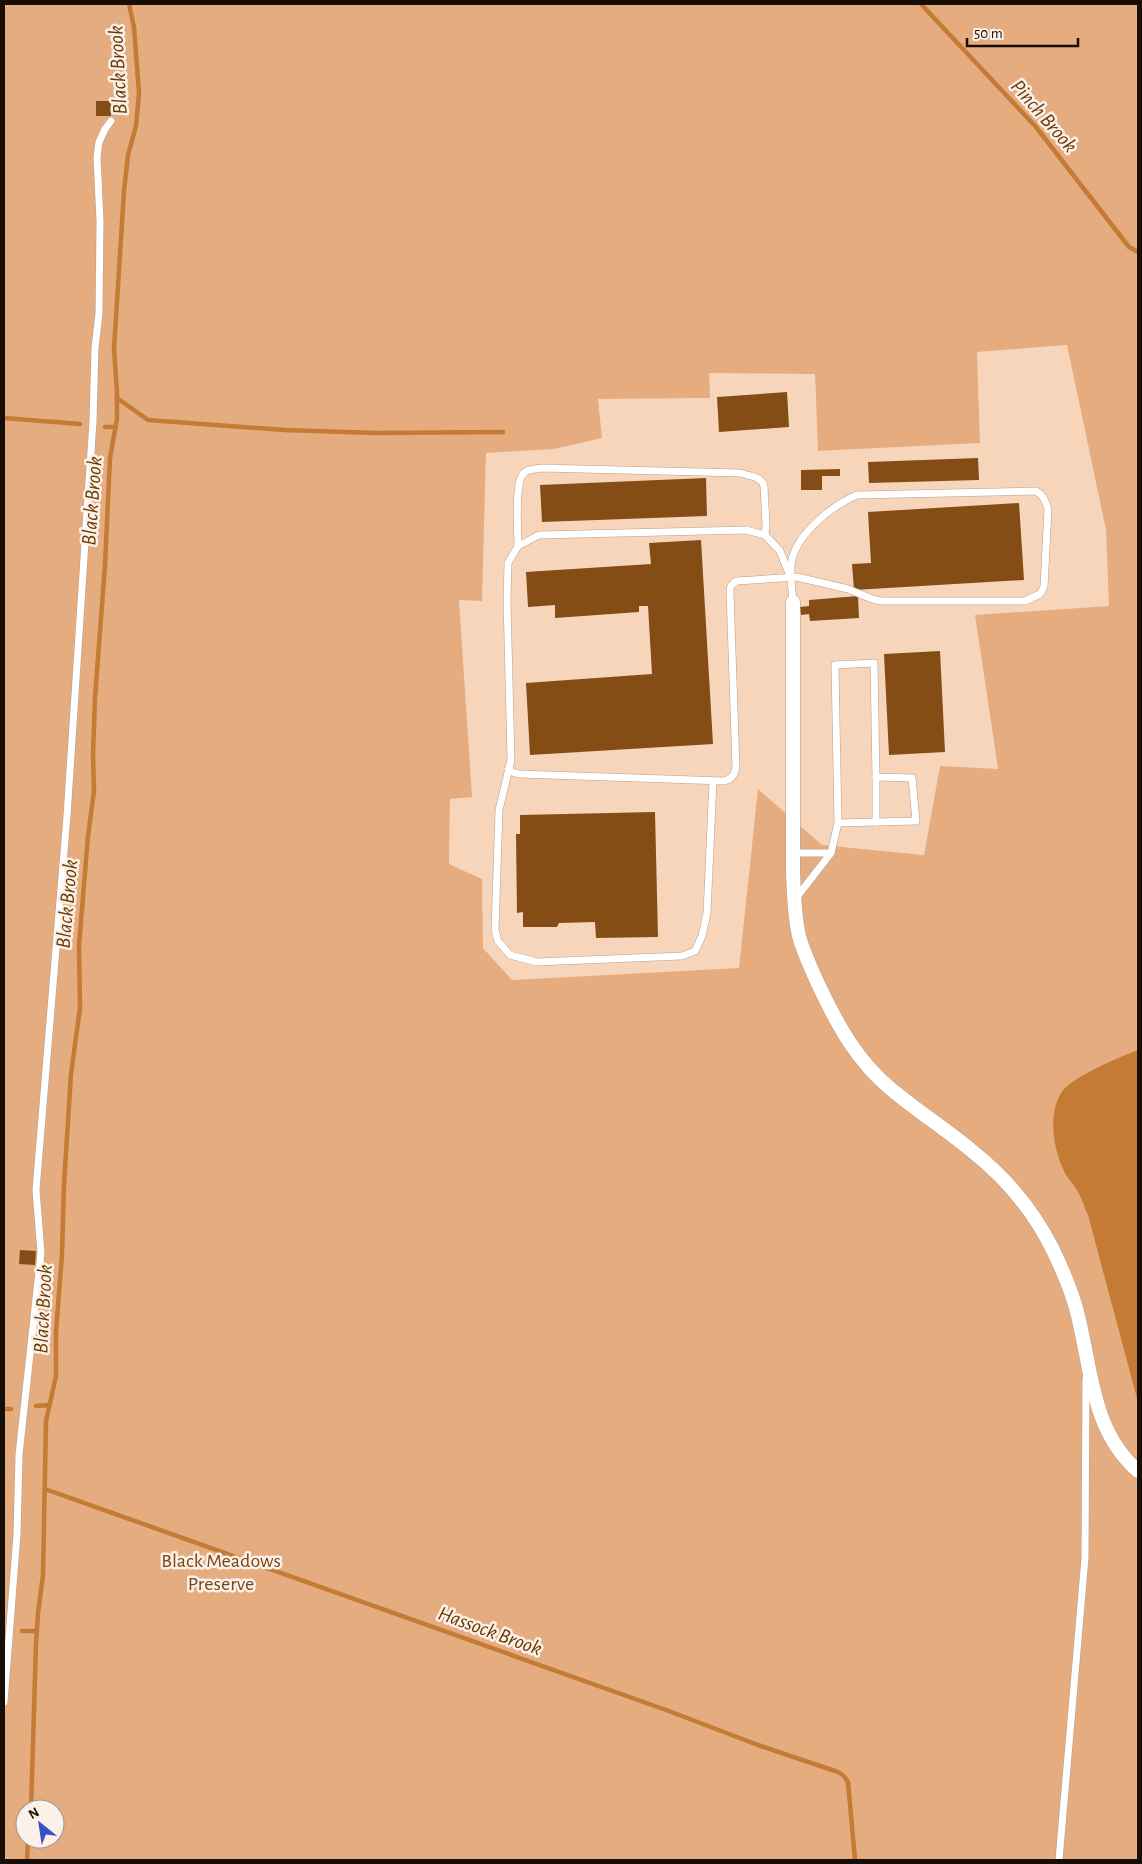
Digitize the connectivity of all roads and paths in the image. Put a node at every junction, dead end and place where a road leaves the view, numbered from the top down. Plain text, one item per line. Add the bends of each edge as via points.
1 (111, 121) dead end
2 (765, 535) junction
3 (518, 546) junction
4 (790, 577) junction
5 (793, 602) joint
6 (508, 769) junction
7 (876, 778) junction
8 (714, 781) junction
9 (876, 822) junction
10 (838, 823) junction
11 (793, 853) junction
12 (831, 853) junction
13 (795, 900) junction
14 (1086, 1356) junction
15 (1138, 1471) edge
16 (4, 1702) edge
17 (1059, 1860) edge

1 - 16 lane via 99,142 97,157 99,313 94,348 92,431 67,816 36,1190 41,1253 19,1455 17,1534
2 - 3 lane via 746,530 539,535
2 - 3 lane via 764,486 756,477 740,473 542,468 525,471 520,476
2 - 4 lane via 780,552
3 - 6 lane via 508,563 511,760
4 - 4 lane via 792,558 803,538 827,513 857,495 1036,491 1048,509 1044,587 1040,594 1025,601 881,601 848,589
4 - 5 lane
4 - 8 lane via 737,581 730,586 736,767 730,780
5 - 11 street
6 - 8 lane via 519,774
6 - 8 lane via 499,810 495,930 498,941 510,955 537,962 682,956 695,951 707,912
7 - 9 lane
7 - 9 lane via 912,778 916,821
7 - 10 lane via 874,663 835,665
9 - 10 lane
10 - 12 lane
11 - 12 lane
11 - 13 street
12 - 13 lane
13 - 14 street via 799,935 806,958 847,1040 890,1088 973,1151 1019,1197 1037,1222 1066,1280 1078,1315
14 - 15 street via 1102,1421 1123,1456
14 - 17 lane via 1085,1558

